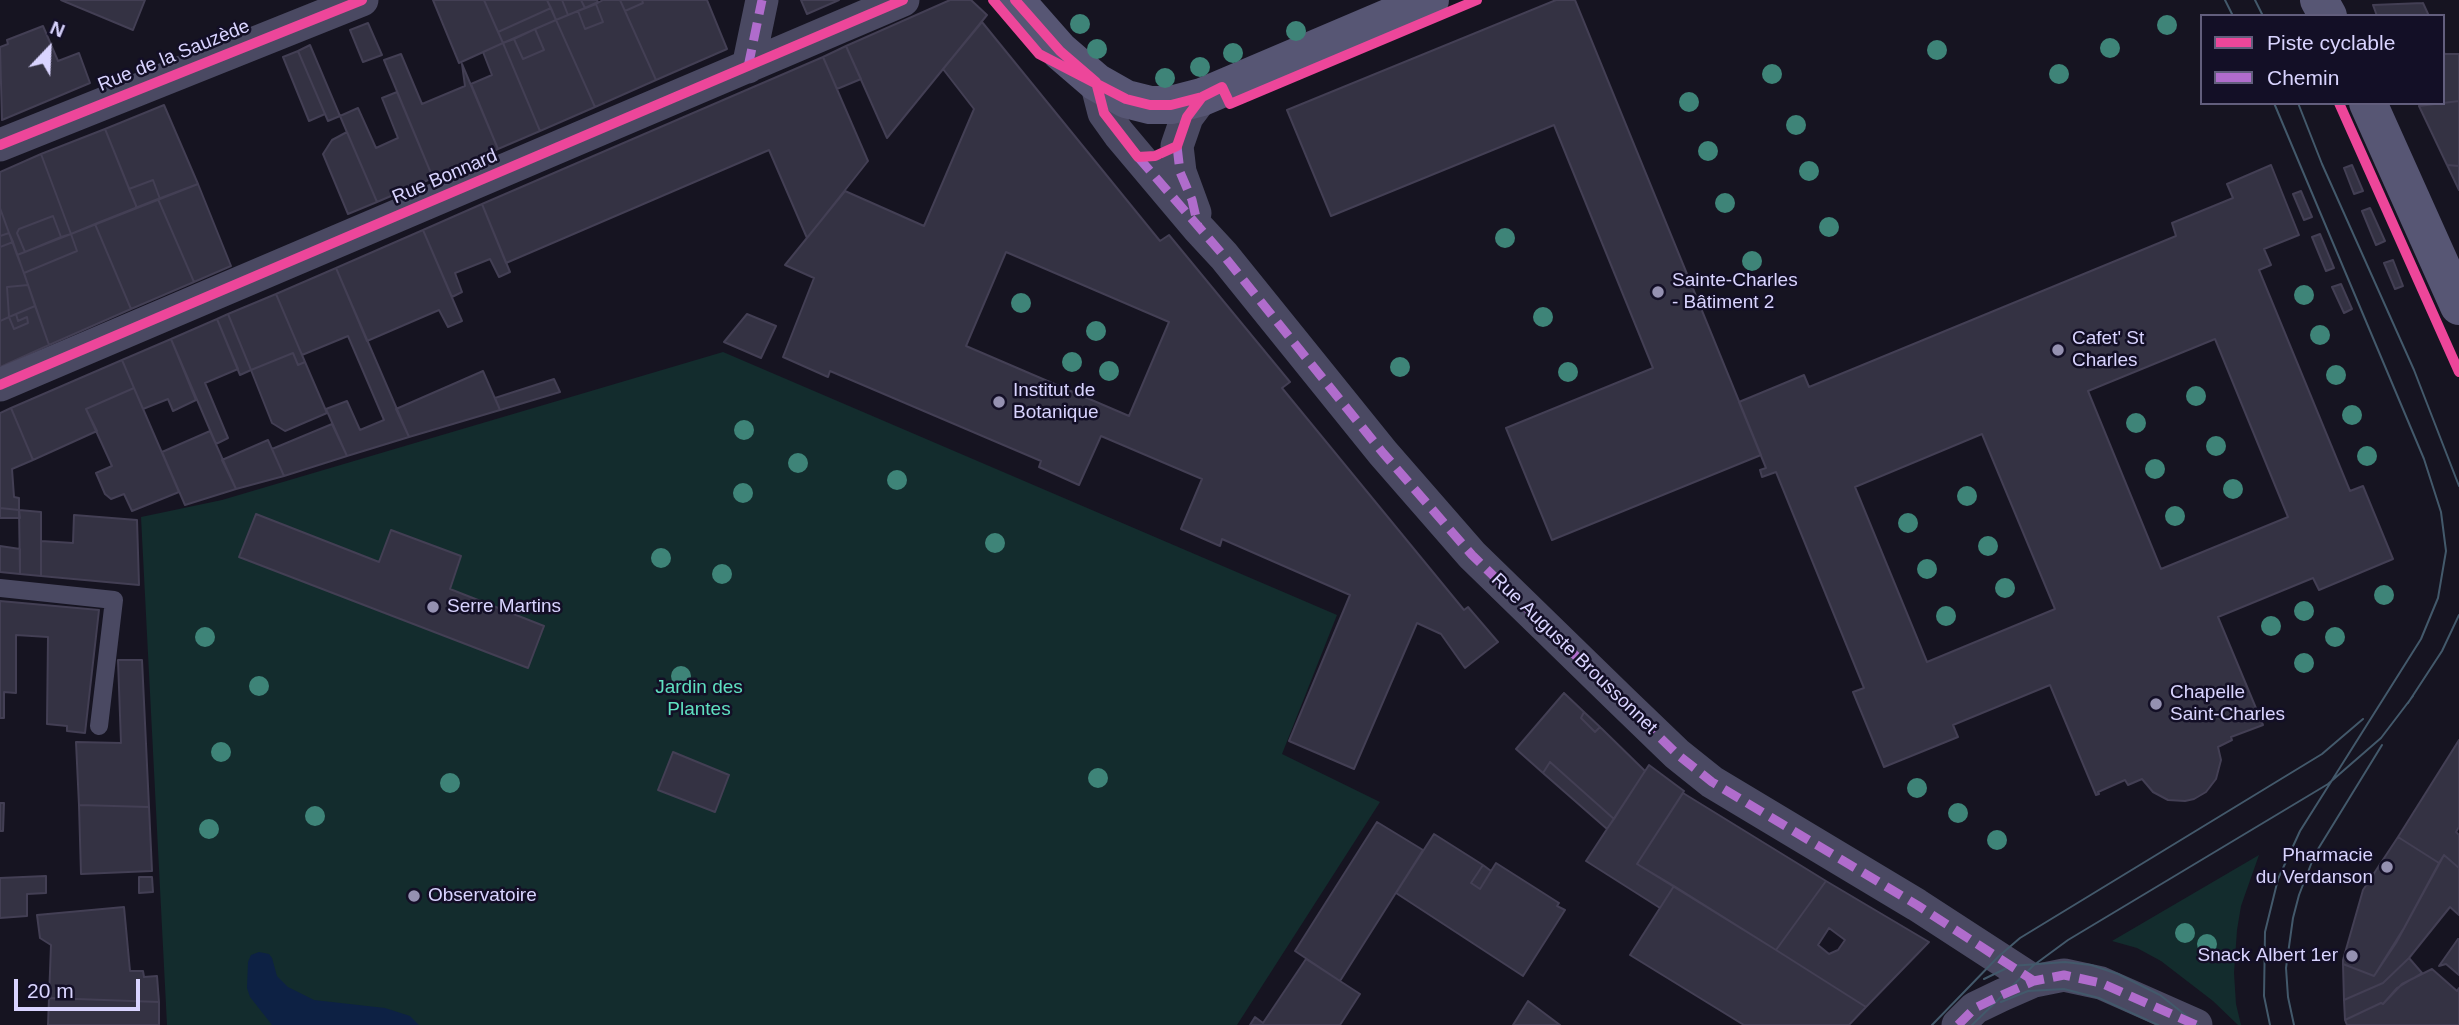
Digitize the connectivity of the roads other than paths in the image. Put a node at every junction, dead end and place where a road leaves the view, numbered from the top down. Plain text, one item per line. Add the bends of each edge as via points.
1 (362, 0) edge
2 (762, 0) edge
3 (903, 0) edge
4 (1015, 0) edge
5 (1430, 0) edge
6 (748, 67) junction
7 (1096, 82) junction
8 (1202, 97) junction
9 (2369, 105) edge
10 (0, 145) edge
11 (1177, 146) junction
12 (1138, 157) junction
13 (1199, 229) junction
14 (2459, 306) edge
15 (0, 385) edge
16 (0, 588) edge
17 (99, 726) dead end
18 (2034, 981) junction
19 (1958, 1025) edge
20 (2196, 1025) edge

1 - 10 street, Rue de la Sauzède
2 - 6 street
3 - 6 street, Rue Bonnard
4 - 7 main road via 1060,51
5 - 8 main road
6 - 15 street, Rue Bonnard
7 - 8 main road via 1126,99 1150,105
7 - 12 street, Rue Auguste Broussonnet via 1104,113
8 - 11 street via 1187,117
9 - 14 main road
11 - 12 street via 1155,156
11 - 13 street, Rue Auguste Broussonnet via 1180,172
12 - 13 street, Rue Auguste Broussonnet
13 - 18 street, Rue Auguste Broussonnet via 1472,555 1677,754 1712,782
16 - 17 lane via 114,600
18 - 19 street via 1975,1008
18 - 20 street via 2064,975 2084,978

